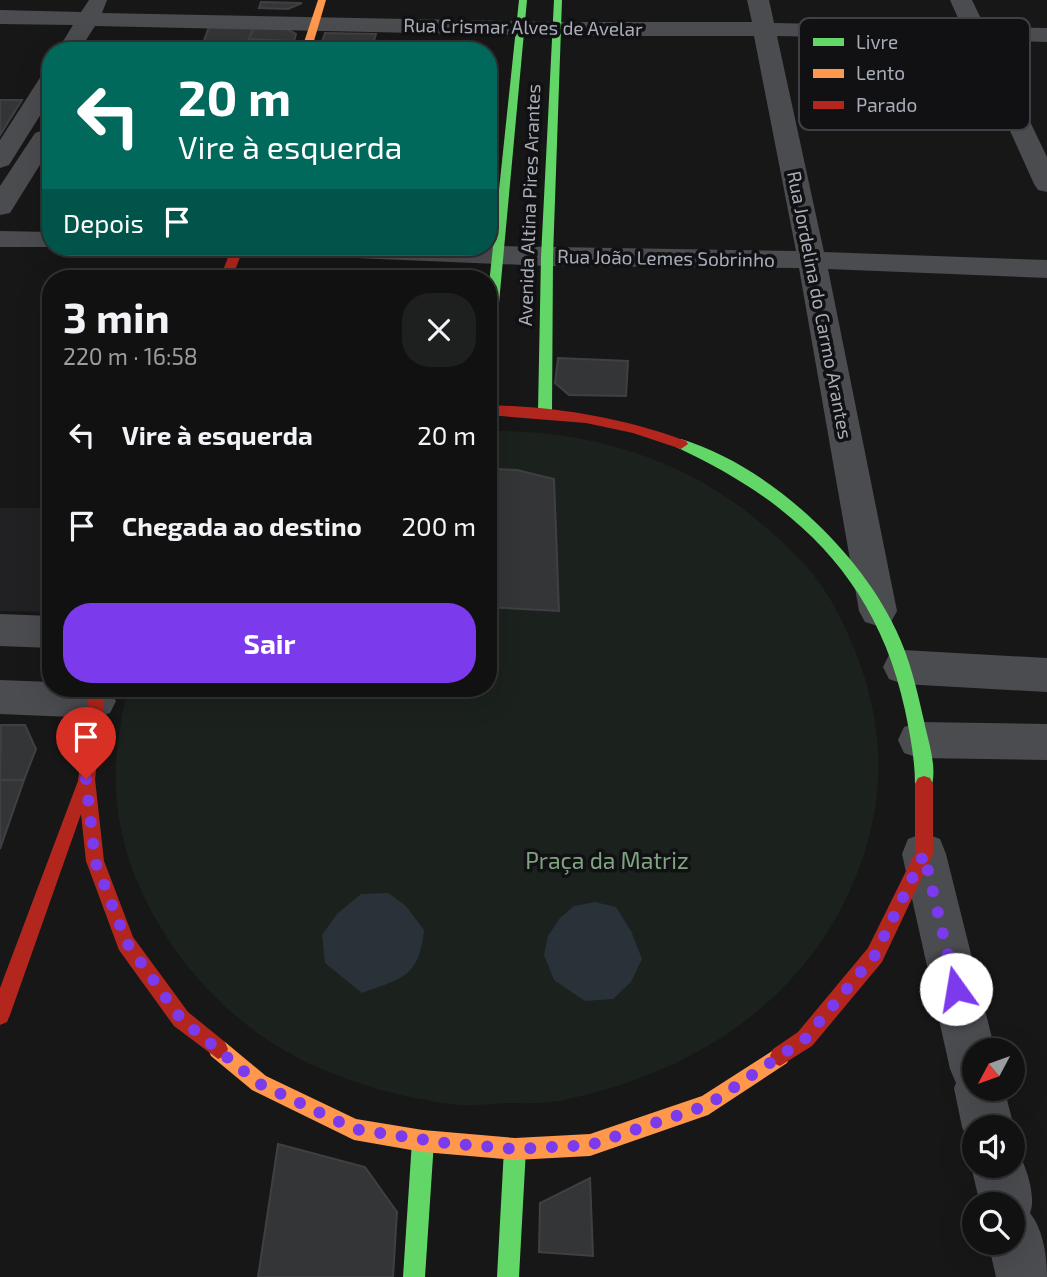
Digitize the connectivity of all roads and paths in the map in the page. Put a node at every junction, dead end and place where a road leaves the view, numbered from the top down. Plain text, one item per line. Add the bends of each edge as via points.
1 (99, 0) edge
2 (129, 0) edge
3 (322, 0) edge
4 (523, 0) edge
5 (558, 0) edge
6 (758, 0) edge
7 (961, 0) edge
8 (0, 17) edge
9 (970, 18) edge
10 (87, 19) junction
11 (118, 20) junction
12 (315, 24) junction
13 (520, 28) junction
14 (557, 29) junction
15 (764, 29) junction
16 (799, 30) edge
17 (105, 41) dead end
18 (73, 42) edge
19 (309, 42) edge
20 (39, 117) edge
21 (532, 126) junction
22 (1022, 130) edge
23 (42, 141) edge
24 (0, 160) edge
25 (1047, 184) edge
26 (0, 207) edge
27 (0, 239) edge
28 (42, 240) edge
29 (499, 256) junction
30 (547, 257) junction
31 (812, 260) junction
32 (1047, 269) edge
33 (497, 274) edge
34 (497, 410) edge
35 (545, 411) junction
36 (878, 611) junction
37 (0, 630) edge
38 (42, 632) edge
39 (903, 667) junction
40 (1047, 675) edge
41 (42, 696) edge
42 (0, 697) edge
43 (98, 697) edge
44 (919, 740) junction
45 (1047, 742) edge
46 (86, 779) junction
47 (924, 854) junction
48 (0, 1015) edge
49 (968, 1038) edge
50 (423, 1141) junction
51 (515, 1149) junction
52 (1018, 1255) edge
53 (414, 1277) edge
54 (508, 1277) edge
55 (1024, 1277) edge

1 - 10 street
2 - 11 street
3 - 12 main road
4 - 13 main road, Avenida Altina Pires Arantes
5 - 14 main road, Avenida Altina Pires Arantes
6 - 15 street, Rua Jordelina do Carmo Arantes
7 - 9 street
8 - 10 street, Rua Crismar Alves de Avelar
10 - 11 street, Rua Crismar Alves de Avelar
10 - 18 street
11 - 12 street, Rua Crismar Alves de Avelar
11 - 17 street
12 - 13 street, Rua Crismar Alves de Avelar
12 - 19 main road
13 - 14 street, Rua Crismar Alves de Avelar
13 - 21 main road, Avenida Altina Pires Arantes
14 - 15 street, Rua Crismar Alves de Avelar
14 - 21 main road, Avenida Altina Pires Arantes
15 - 16 street, Rua Crismar Alves de Avelar
15 - 31 street, Rua Jordelina do Carmo Arantes
20 - 24 street
21 - 29 main road, Avenida Altina Pires Arantes
21 - 30 main road, Avenida Altina Pires Arantes
22 - 25 street
23 - 26 street
27 - 28 street
29 - 30 street, Rua João Lemes Sobrinho
29 - 33 main road, Avenida Altina Pires Arantes
30 - 31 street, Rua João Lemes Sobrinho
30 - 35 main road, Avenida Altina Pires Arantes
31 - 32 street, Rua João Lemes Sobrinho
31 - 36 street, Rua Jordelina do Carmo Arantes
34 - 35 main road
35 - 36 main road via 601,419 656,434 709,455 758,484 829,545
36 - 39 main road
37 - 38 street
39 - 40 street
39 - 44 main road
41 - 42 street
43 - 46 main road
44 - 45 street
44 - 47 main road via 924,772
46 - 48 main road
46 - 50 main road via 95,861 127,943 181,1019 258,1083 354,1129
47 - 49 street
47 - 51 main road via 875,955 805,1039 708,1105 590,1145
50 - 51 main road
50 - 53 main road
51 - 54 main road
52 - 55 street

